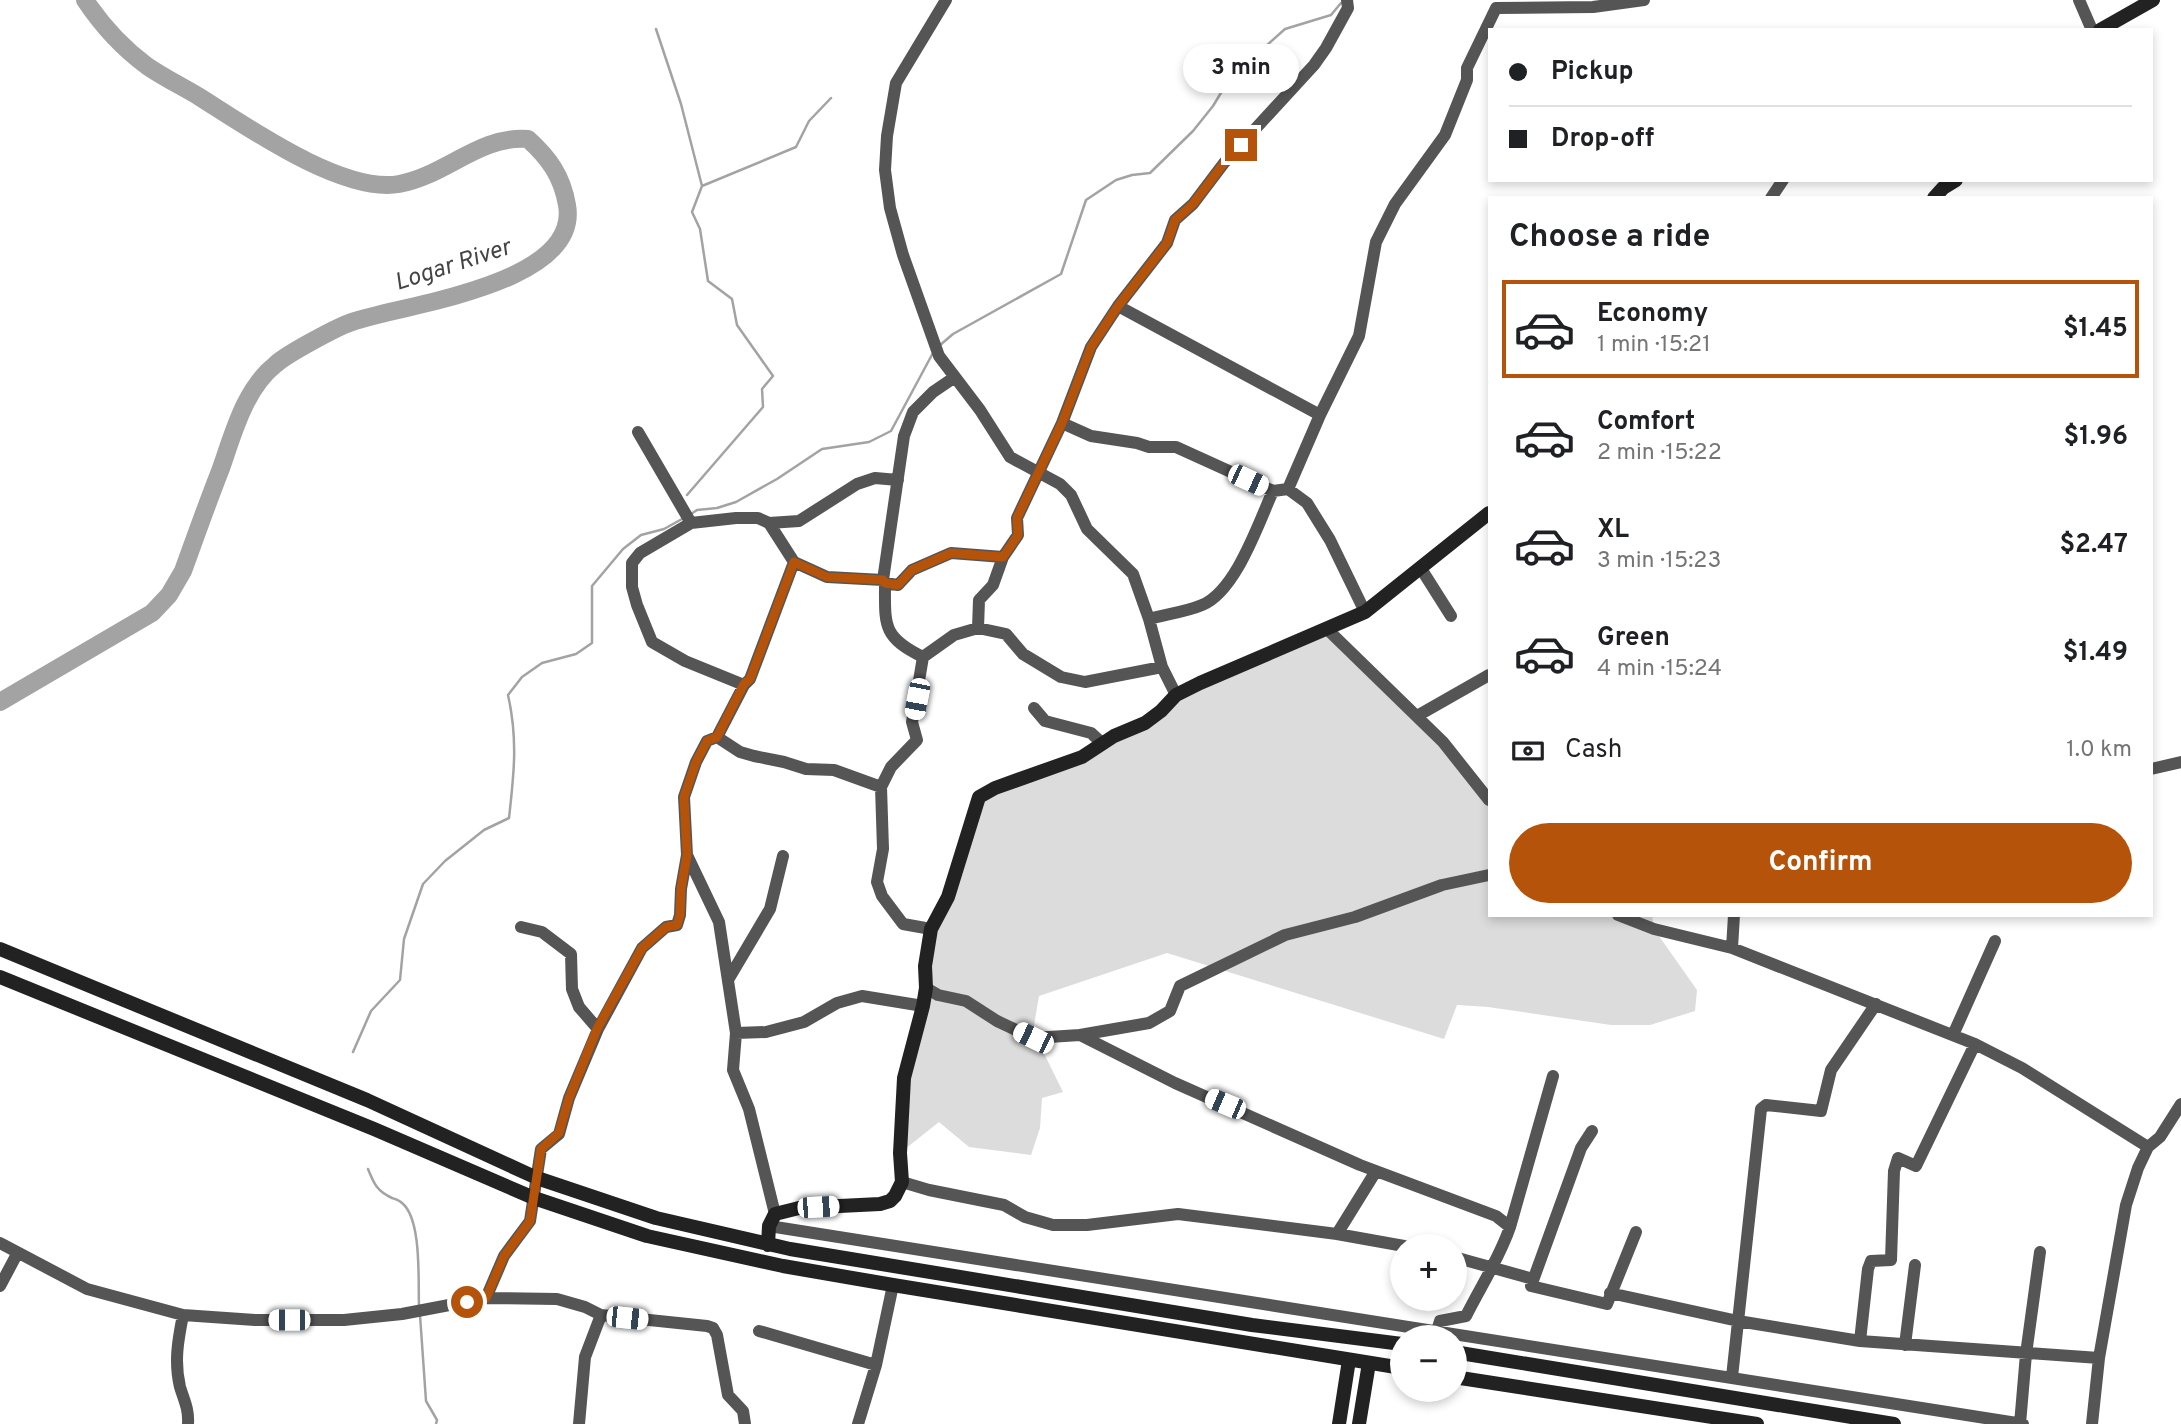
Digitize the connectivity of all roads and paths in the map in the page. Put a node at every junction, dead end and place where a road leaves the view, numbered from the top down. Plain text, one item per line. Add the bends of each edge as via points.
1 (946, 0) edge
2 (1347, 0) edge
3 (1644, 0) edge
4 (2079, 0) edge
5 (2153, 0) edge
6 (1498, 4) edge
7 (2091, 28) edge
8 (2104, 28) edge
9 (1953, 182) edge
10 (1936, 196) edge
11 (1118, 306) junction
12 (955, 377) junction
13 (1320, 415) junction
14 (1062, 423) junction
15 (638, 432) dead end
16 (1038, 473) junction
17 (898, 480) junction
18 (1288, 489) junction
19 (1273, 491) junction
20 (1488, 514) edge
21 (688, 519) junction
22 (769, 523) junction
23 (1003, 557) junction
24 (794, 562) junction
25 (1420, 567) junction
26 (884, 582) junction
27 (1365, 612) junction
28 (1451, 616) dead end
29 (1149, 619) junction
30 (978, 628) junction
31 (1327, 629) junction
32 (923, 657) junction
33 (1162, 667) junction
34 (1488, 676) edge
35 (744, 684) junction
36 (1176, 695) junction
37 (1034, 708) dead end
38 (1417, 716) junction
39 (717, 737) junction
40 (1103, 744) junction
41 (2181, 762) edge
42 (2153, 769) edge
43 (881, 787) junction
44 (1488, 799) edge
45 (687, 855) junction
46 (783, 856) dead end
47 (1488, 875) edge
48 (1623, 917) edge
49 (1734, 917) edge
50 (521, 927) dead end
51 (930, 929) junction
52 (1995, 941) dead end
53 (1732, 948) junction
54 (0, 949) edge
55 (0, 977) edge
56 (728, 980) junction
57 (926, 988) junction
58 (1876, 1003) junction
59 (923, 1006) junction
60 (597, 1029) junction
61 (736, 1033) junction
62 (1080, 1035) junction
63 (1953, 1035) junction
64 (1975, 1044) junction
65 (1553, 1076) dead end
66 (2181, 1104) edge
67 (1592, 1132) dead end
68 (2148, 1147) junction
69 (1376, 1171) junction
70 (537, 1178) junction
71 (902, 1182) junction
72 (534, 1198) junction
73 (772, 1220) junction
74 (1510, 1227) junction
75 (1636, 1232) dead end
76 (1337, 1234) junction
77 (0, 1243) edge
78 (1390, 1243) edge
79 (768, 1245) junction
80 (2040, 1252) dead end
81 (17, 1254) junction
82 (1467, 1260) edge
83 (1914, 1265) dead end
84 (1494, 1267) junction
85 (1533, 1279) junction
86 (894, 1285) junction
87 (0, 1286) edge
88 (1610, 1293) junction
89 (486, 1298) junction
90 (183, 1315) junction
91 (601, 1315) junction
92 (1738, 1321) junction
93 (1439, 1325) edge
94 (1390, 1326) edge
95 (759, 1331) dead end
96 (1467, 1339) edge
97 (1860, 1342) junction
98 (1390, 1343) edge
99 (1905, 1345) junction
100 (1467, 1354) edge
101 (2026, 1354) junction
102 (2099, 1358) junction
103 (1349, 1360) junction
104 (1368, 1363) junction
105 (876, 1365) junction
106 (1390, 1366) edge
107 (1732, 1377) junction
108 (1467, 1379) edge
109 (1727, 1398) junction
110 (1723, 1421) edge
111 (188, 1424) edge
112 (579, 1424) edge
113 (745, 1424) edge
114 (858, 1424) edge
115 (1339, 1424) edge
116 (1359, 1424) edge
117 (1757, 1424) edge
118 (1894, 1424) edge
119 (2021, 1424) edge
120 (2092, 1424) edge

1 - 12 street via 896,83 885,170 903,256 936,351
2 - 11 street via 1348,8 1314,65 1175,220 1167,243
3 - 6 street via 1593,7
4 - 7 street
5 - 8 main road
6 - 13 street via 1467,68 1467,80 1445,135 1395,204 1376,242 1359,336
9 - 10 main road
11 - 13 street
11 - 14 street via 1091,347
12 - 16 street via 1010,457
12 - 17 street via 914,412 904,436
13 - 18 street
14 - 16 street
14 - 19 street via 1091,436 1176,447
15 - 21 street
16 - 23 street via 1017,518 1018,535
16 - 29 street via 1071,495 1087,529 1133,574
17 - 22 street via 875,478 857,484 799,521
17 - 26 street
18 - 19 street
18 - 27 street via 1307,503
19 - 29 street via 1224,588 1204,605
20 - 25 main road
21 - 22 street via 758,518
21 - 35 street via 632,563 637,605 652,642 695,666
22 - 24 street
23 - 26 street via 951,553 912,570 898,585
23 - 30 street via 993,585 979,600
24 - 26 street via 827,577
24 - 35 street via 750,679
25 - 27 main road
25 - 28 street
26 - 32 street via 885,621 900,646
27 - 31 main road
29 - 33 street
30 - 32 street via 954,635
30 - 33 street via 1006,634 1023,654 1061,677 1086,682
31 - 36 main road
31 - 38 street
32 - 43 street via 912,722 917,740 891,767
33 - 36 street
34 - 38 street
35 - 39 street
36 - 40 main road via 1145,723
37 - 40 street via 1045,721 1091,733
38 - 44 street
39 - 43 street via 740,752 806,769 835,770
39 - 45 street via 707,741 684,797
40 - 51 main road via 1082,757 979,797 948,897
41 - 42 street
43 - 51 street via 883,849 877,882 903,924
45 - 56 street via 719,922
45 - 60 street via 677,925 666,927 642,948
46 - 56 street via 770,909
47 - 62 street via 1442,885 1355,917 1285,935 1180,986 1170,1011 1149,1023
48 - 53 street
49 - 53 street
50 - 60 street via 542,932 571,954 572,989 579,1007
51 - 57 main road
52 - 63 street
53 - 58 street
54 - 70 main road via 367,1100
55 - 72 main road
56 - 61 street
57 - 59 main road
57 - 62 street via 966,1001 1033,1038
58 - 63 street
58 - 92 street via 1831,1070 1821,1111 1761,1108
59 - 61 street via 862,996 837,1003 804,1022 766,1032
59 - 71 main road via 904,1078
60 - 70 street via 559,1133 541,1149
61 - 73 street via 733,1070 749,1108
62 - 69 street via 1175,1083
63 - 64 street
64 - 68 street
64 - 97 street via 1916,1166 1898,1158 1891,1260 1871,1261
65 - 74 street
66 - 68 street
67 - 85 street via 1581,1148
68 - 102 street via 2126,1205
69 - 74 street via 1496,1216
69 - 76 street
70 - 72 street
70 - 79 main road via 656,1217
71 - 73 main road via 890,1201 880,1204 799,1208
71 - 76 street via 1004,1205 1053,1225 1178,1214
72 - 86 main road via 647,1236
72 - 89 street via 530,1221 504,1256
73 - 79 main road
73 - 94 street
74 - 84 street
75 - 88 street
76 - 78 street
77 - 81 street
79 - 98 main road
80 - 101 street
81 - 87 street
81 - 90 street via 87,1290
82 - 84 street
83 - 99 street
84 - 85 street
84 - 93 street via 1466,1316
85 - 88 street via 1531,1286 1607,1304
86 - 103 main road
86 - 105 street
88 - 92 street
89 - 90 street via 344,1320
89 - 91 street via 557,1299
90 - 111 street via 176,1353
91 - 112 street via 585,1357
91 - 113 street via 713,1328 728,1395 743,1411
92 - 97 street
92 - 107 street
95 - 105 street
96 - 107 street
97 - 99 street
99 - 101 street
100 - 109 main road
101 - 102 street
101 - 119 street
102 - 120 street
103 - 104 main road
103 - 115 main road
104 - 106 main road
104 - 116 main road
105 - 114 street
107 - 119 street
108 - 110 main road
109 - 110 street
109 - 118 main road
110 - 117 main road

